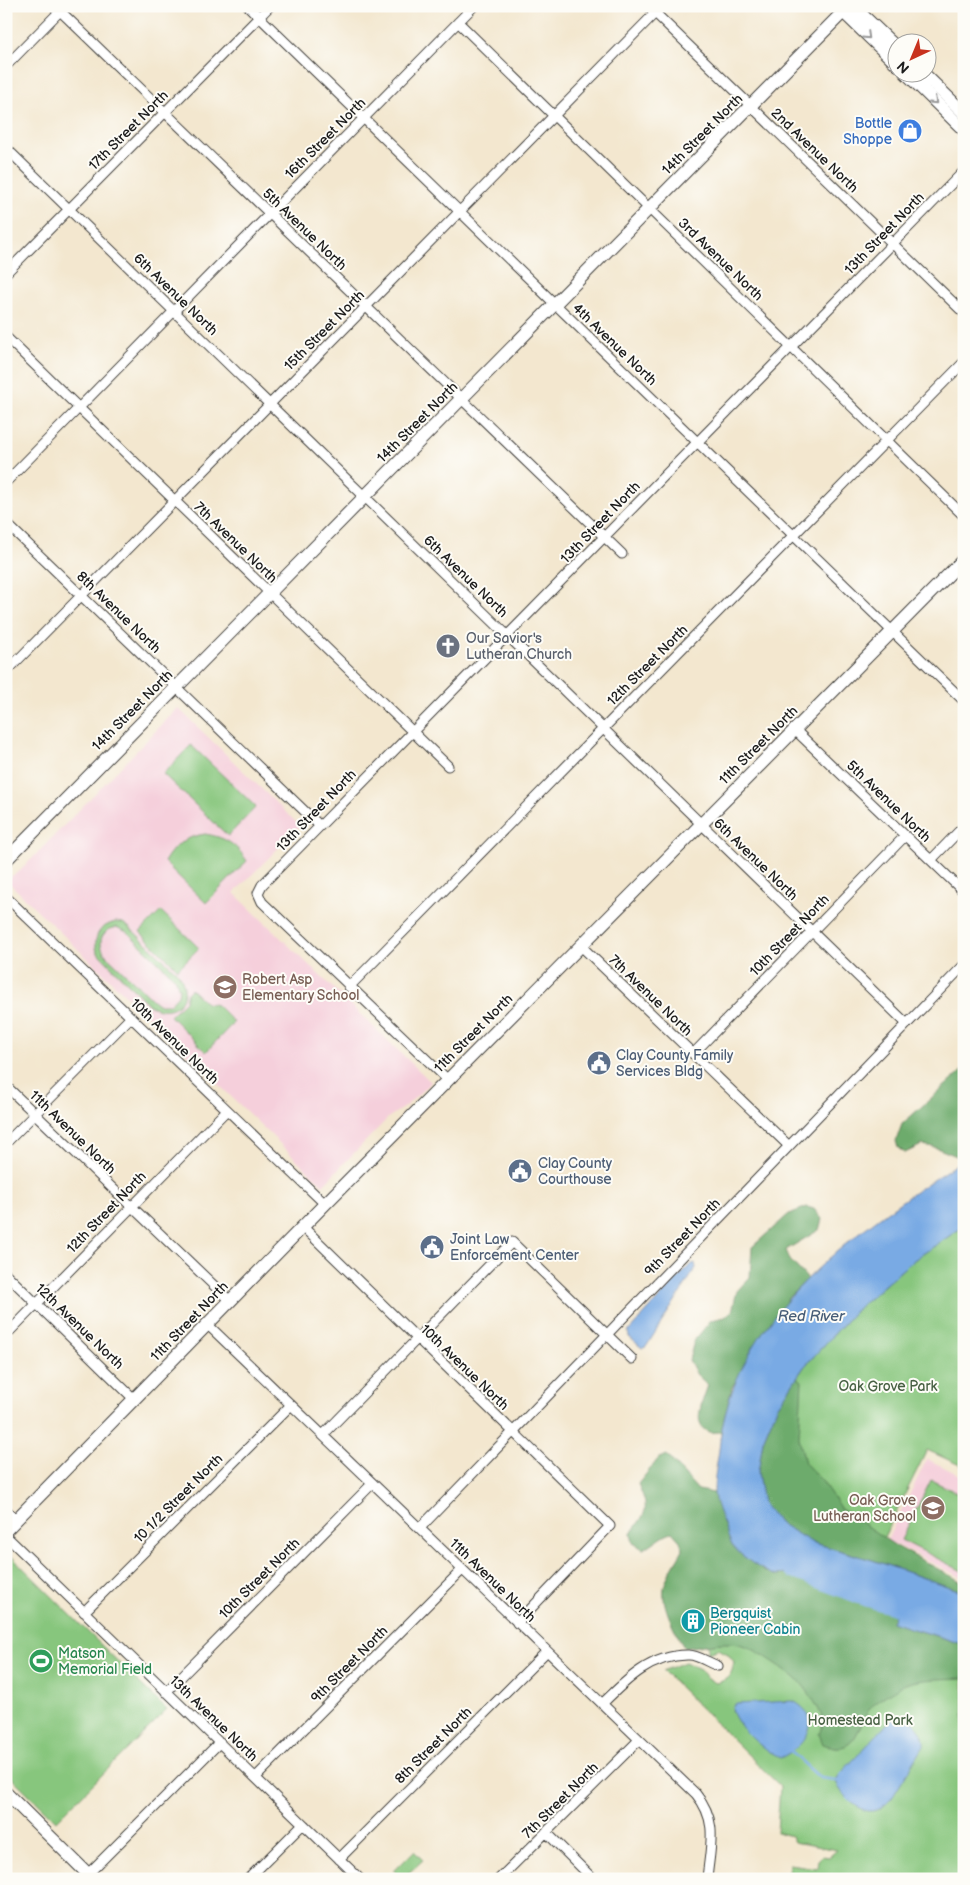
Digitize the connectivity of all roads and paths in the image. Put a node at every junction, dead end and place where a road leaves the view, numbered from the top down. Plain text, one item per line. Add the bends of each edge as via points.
1 (248, 6) edge
2 (270, 6) edge
3 (474, 6) edge
4 (648, 6) edge
5 (662, 6) edge
6 (60, 8) edge
7 (846, 8) edge
8 (655, 13) junction
9 (259, 17) junction
10 (458, 22) junction
11 (888, 41) edge
12 (888, 54) edge
13 (6, 66) edge
14 (915, 82) edge
15 (932, 82) edge
16 (751, 106) junction
17 (165, 112) junction
18 (964, 113) edge
19 (554, 116) junction
20 (364, 118) junction
21 (964, 130) edge
22 (6, 148) edge
23 (964, 171) edge
24 (649, 209) junction
25 (69, 210) junction
26 (460, 212) junction
27 (270, 214) junction
28 (892, 244) junction
29 (6, 274) edge
30 (555, 304) junction
31 (366, 307) junction
32 (174, 311) junction
33 (964, 313) edge
34 (6, 337) edge
35 (791, 347) junction
36 (964, 362) edge
37 (461, 399) junction
38 (270, 405) junction
39 (79, 408) junction
40 (886, 441) junction
41 (697, 442) junction
42 (6, 482) edge
43 (364, 497) junction
44 (175, 501) junction
45 (964, 516) edge
46 (6, 522) edge
47 (793, 535) junction
48 (604, 537) junction
49 (622, 554) dead end
50 (964, 559) edge
51 (269, 593) junction
52 (82, 596) junction
53 (892, 632) junction
54 (507, 636) junction
55 (6, 672) edge
56 (176, 687) junction
57 (964, 701) edge
58 (603, 729) junction
59 (795, 730) junction
60 (412, 732) junction
61 (448, 766) dead end
62 (701, 824) junction
63 (320, 826) junction
64 (964, 826) edge
65 (905, 836) junction
66 (6, 860) edge
67 (931, 860) junction
68 (964, 892) edge
69 (6, 897) edge
70 (812, 932) junction
71 (581, 946) junction
72 (964, 965) edge
73 (349, 987) junction
74 (131, 1017) junction
75 (907, 1024) junction
76 (693, 1054) junction
77 (448, 1080) junction
78 (6, 1086) edge
79 (227, 1110) junction
80 (35, 1114) junction
81 (6, 1143) edge
82 (789, 1146) junction
83 (325, 1204) junction
84 (131, 1206) junction
85 (303, 1226) junction
86 (6, 1274) edge
87 (230, 1301) junction
88 (37, 1304) junction
89 (207, 1324) junction
90 (607, 1334) junction
91 (6, 1335) edge
92 (418, 1340) junction
93 (632, 1359) dead end
94 (134, 1399) junction
95 (291, 1405) junction
96 (513, 1433) junction
97 (323, 1435) junction
98 (372, 1484) junction
99 (6, 1510) edge
100 (16, 1520) junction
101 (420, 1528) junction
102 (6, 1530) edge
103 (6, 1536) edge
104 (462, 1570) junction
105 (84, 1612) junction
106 (517, 1623) junction
107 (547, 1651) junction
108 (718, 1666) dead end
109 (166, 1692) junction
110 (602, 1704) junction
111 (640, 1740) junction
112 (220, 1742) junction
113 (256, 1777) junction
114 (6, 1793) edge
115 (303, 1824) junction
116 (546, 1832) junction
117 (339, 1859) junction
118 (90, 1876) edge
119 (248, 1879) edge
120 (360, 1879) edge
121 (499, 1879) edge
122 (593, 1879) edge
123 (707, 1879) edge

1 - 9 street, 4th Avenue North
2 - 9 street, 17th Street North
3 - 10 street, 16th Street North
4 - 8 street, 2nd Avenue North
5 - 8 street, 15th Street North
6 - 13 street
6 - 17 street, 5th Avenue North
7 - 11 street
7 -> 12 street
7 - 16 street, 14th Street North
8 - 16 street, 2nd Avenue North
8 - 19 street, 15th Street North
9 - 17 street, 17th Street North
9 - 20 street, 4th Avenue North
10 - 19 street, 3rd Avenue North
10 - 20 street, 16th Street North
14 -> 21 street
15 - 18 street
16 - 24 street, 14th Street North
16 - 28 street, 2nd Avenue North
17 - 25 street, 17th Street North
17 - 27 street, 5th Avenue North
19 - 24 street, 3rd Avenue North
19 - 26 street, 15th Street North
20 - 26 street, 4th Avenue North
20 - 27 street, 16th Street North
22 - 25 street, 6th Avenue North
23 - 28 street, 13th Street North
24 - 30 street, 14th Street North
24 - 35 street, 3rd Avenue North
25 - 29 street, 17th Street North
25 - 32 street, 6th Avenue North
26 - 30 street, 4th Avenue North
26 - 31 street, 15th Street North
27 - 31 street, 5th Avenue North
27 - 32 street, 16th Street North
28 - 33 street, 2nd Avenue North
28 - 35 street, 13th Street North
30 - 37 street, 14th Street North
30 - 41 street, 4th Avenue North
31 - 37 street, 5th Avenue North
31 - 38 street, 15th Street North
32 - 38 street, 6th Avenue North
32 - 39 street, 16th Street North
34 - 39 street, 7th Avenue North
35 - 40 street, 3rd Avenue North
35 - 41 street, 13th Street North
36 - 40 street, 12th Street North
37 - 43 street, 14th Street North
37 - 48 street, 5th Avenue North
38 - 43 street, 6th Avenue North
38 - 44 street, 15th Street North
39 - 42 street, 16th Street North
39 - 44 street, 7th Avenue North
40 - 45 street, 3rd Avenue North
40 - 47 street, 12th Street North
41 - 47 street, 4th Avenue North
41 - 48 street, 13th Street North
43 - 51 street, 14th Street North
43 - 54 street, 6th Avenue North
44 - 51 street, 7th Avenue North
44 - 52 street, 15th Street North
46 - 52 street, 8th Avenue North
47 - 53 street, 4th Avenue North
47 - 58 street, 12th Street North
48 - 49 street, 5th Avenue North
48 - 54 street, 13th Street North
50 - 53 street, 11th Street North
51 - 56 street, 14th Street North
51 - 60 street, 7th Avenue North
52 - 55 street, 15th Street North
52 - 56 street, 8th Avenue North
53 - 57 street, 4th Avenue North
53 - 59 street, 11th Street North
54 - 58 street, 6th Avenue North
54 - 60 street, 13th Street North
56 - 63 street, 8th Avenue North
56 - 66 street, 14th Street North
58 - 62 street, 6th Avenue North
58 - 73 street, 12th Street North
59 - 62 street, 11th Street North
59 - 65 street, 5th Avenue North
60 - 61 street, 7th Avenue North
60 - 63 street, 13th Street North
62 - 70 street, 6th Avenue North
62 - 71 street, 11th Street North
63 - 73 street, 13th Street North via 258,893 262,902
64 - 67 street
65 - 67 street, 5th Avenue North
65 - 70 street, 10th Street North
67 - 68 street, 5th Avenue North
69 - 74 street, 10th Avenue North
70 - 75 street, 6th Avenue North
70 - 76 street, 10th Street North
71 - 76 street, 7th Avenue North
71 - 77 street, 11th Street North
72 - 75 street, 9th Street North
73 - 77 street
74 - 79 street, 10th Avenue North
74 - 80 street
75 - 82 street, 9th Street North
76 - 82 street, 7th Avenue North
77 - 83 street, 11th Street North
78 - 80 street, 11th Avenue North
79 - 83 street, 10th Avenue North
79 - 84 street, 12th Street North
80 - 81 street
80 - 84 street, 11th Avenue North
82 - 90 street, 9th Street North
83 - 85 street, 11th Street North
84 - 87 street, 11th Avenue North
84 - 88 street, 12th Street North
85 - 87 street, 11th Street North
85 - 92 street, 10th Avenue North
86 - 88 street, 12th Avenue North
87 - 89 street, 11th Street North
88 - 91 street, 12th Street North
88 - 94 street, 12th Avenue North
89 - 94 street, 11th Street North
89 - 95 street, 11th Avenue North
90 - 92 street via 512,1242
90 - 93 street
90 - 96 street, 9th Street North
92 - 96 street, 10th Avenue North
92 - 97 street
94 - 100 street, 11th Street North
95 - 97 street, 11th Avenue North
95 - 105 street, 10 1/2 Street North
96 - 101 street, 9th Street North
96 - 106 street, 10th Avenue North via 610,1526
97 - 98 street, 11th Avenue North
98 - 101 street, 11th Avenue North
98 - 109 street, 10th Street North
99 - 100 street
100 - 102 street, 11th Street North
101 - 104 street, 11th Avenue North
103 - 105 street, 13th Avenue North
104 - 106 street, 11th Avenue North
104 - 113 street, 9th Street North
105 - 109 street, 13th Avenue North
106 - 107 street, 11th Avenue North
107 - 110 street, 11th Avenue North
107 - 117 street, 8th Street North
108 - 110 street via 690,1654 668,1658 643,1667
109 - 112 street, 13th Avenue North
110 - 111 street, 11th Avenue North
111 - 116 street, 7th Street North
111 - 123 street, 11th Avenue North via 696,1794 708,1812 712,1828
112 - 113 street, 13th Avenue North
112 - 118 street
113 - 115 street, 13th Avenue North
114 - 118 street
115 - 117 street, 13th Avenue North
115 - 119 street
116 - 121 street, 7th Street North
116 - 122 street
117 - 120 street, 13th Avenue North

